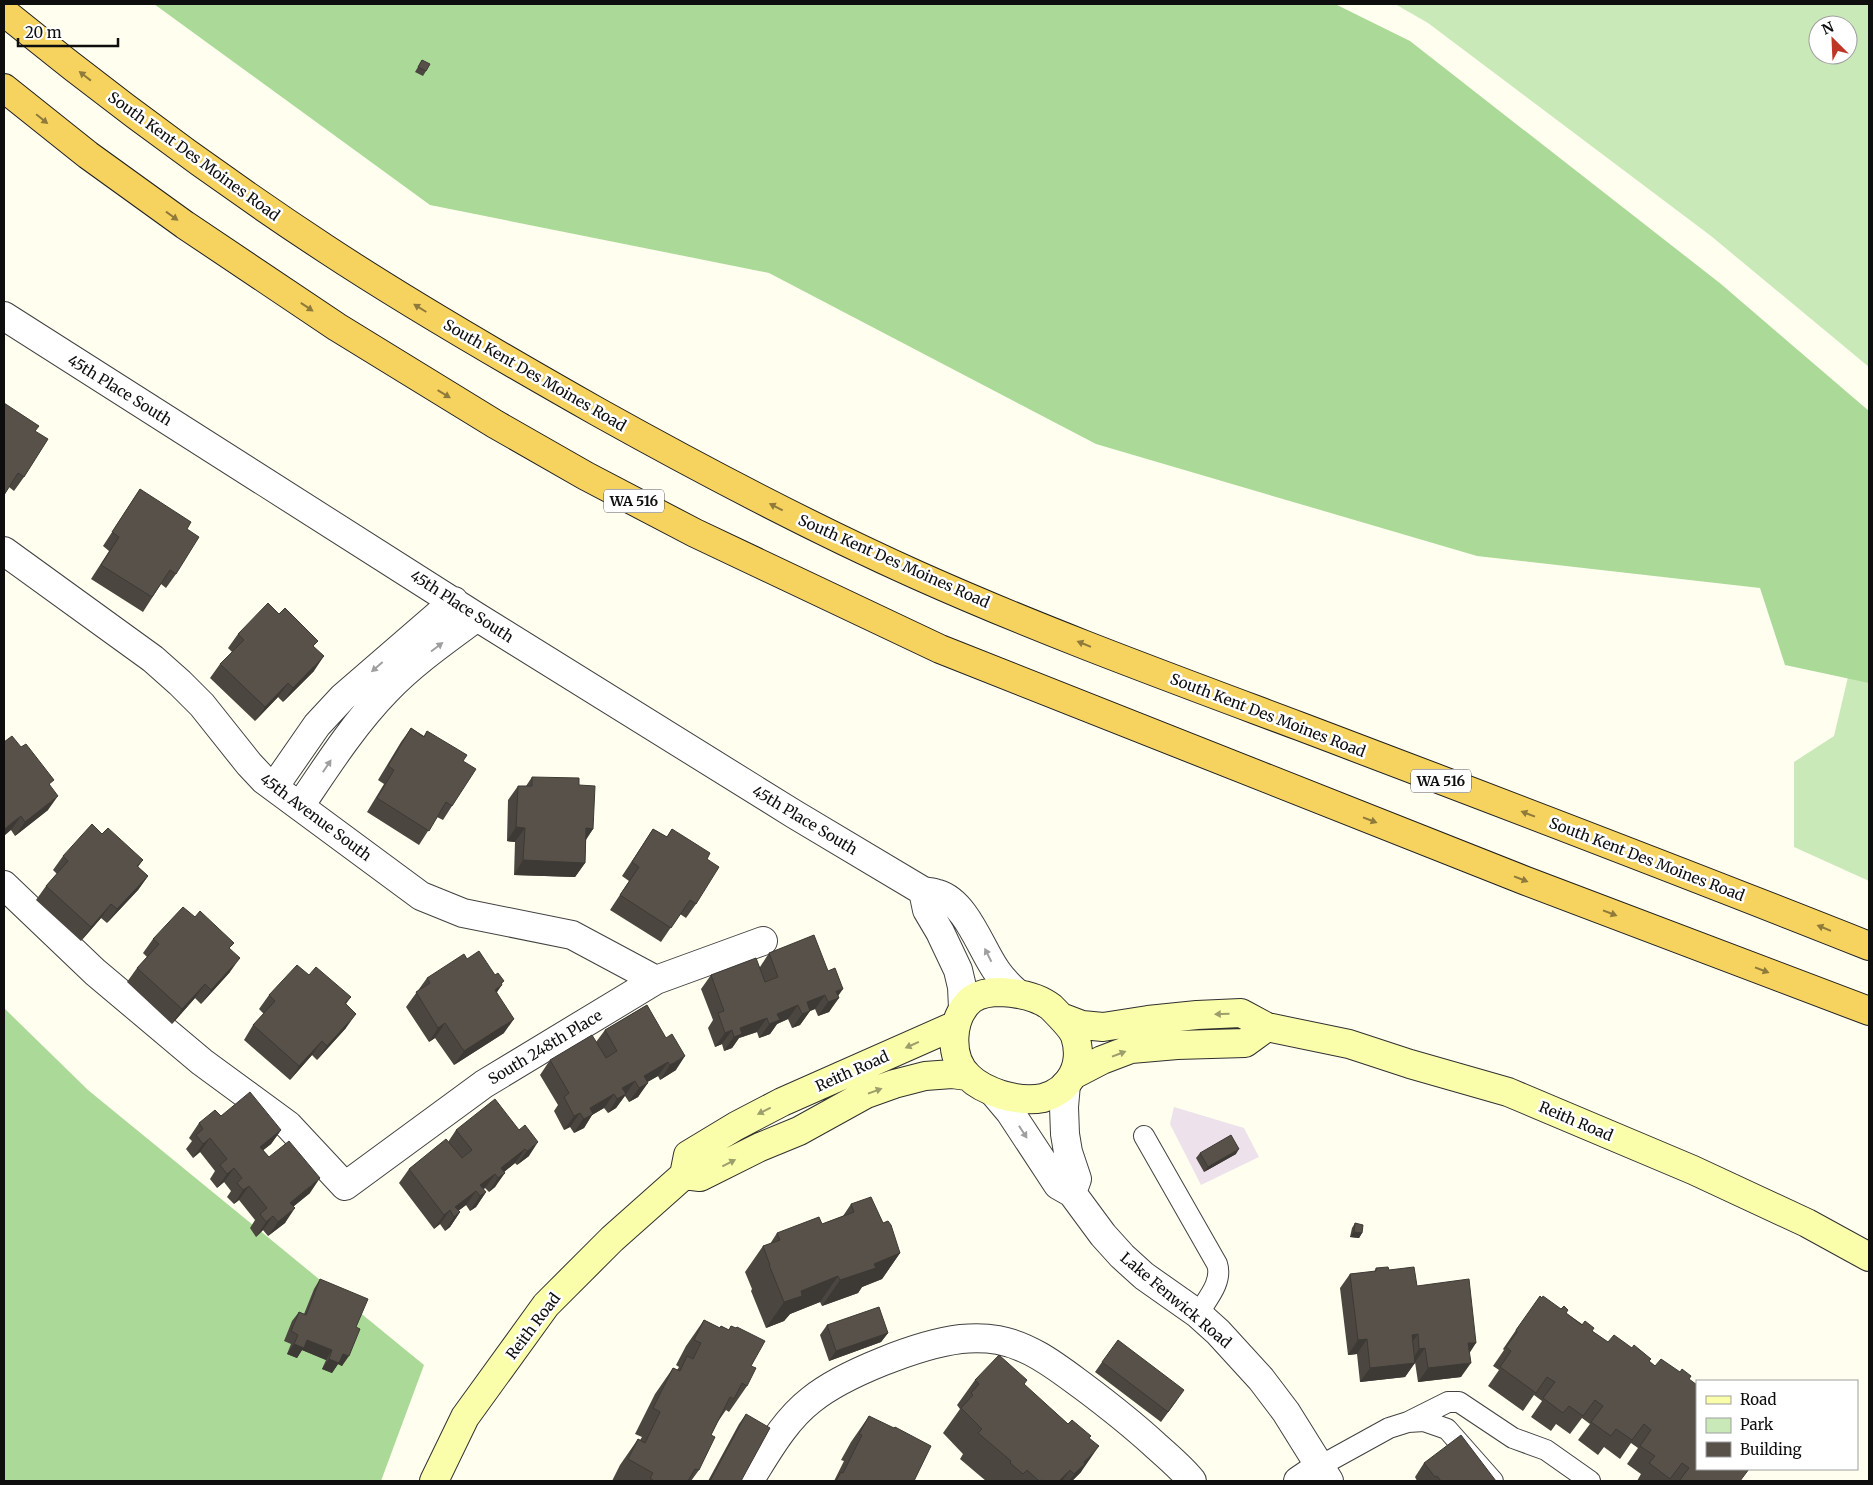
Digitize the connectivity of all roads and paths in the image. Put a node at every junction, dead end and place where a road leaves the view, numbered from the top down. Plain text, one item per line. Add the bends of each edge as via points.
1 (4, 12) edge
2 (4, 88) edge
3 (4, 316) edge
4 (4, 551) edge
5 (454, 601) junction
6 (476, 617) junction
7 (274, 787) junction
8 (300, 806) junction
9 (4, 885) edge
10 (923, 891) junction
11 (763, 941) dead end
12 (1869, 946) edge
13 (656, 980) junction
14 (1017, 993) junction
15 (1869, 1011) edge
16 (960, 1017) junction
17 (1061, 1017) junction
18 (1267, 1027) junction
19 (967, 1076) junction
20 (1070, 1079) junction
21 (994, 1092) junction
22 (1144, 1136) dead end
23 (684, 1175) junction
24 (1072, 1193) junction
25 (1869, 1257) edge
26 (1198, 1314) junction
27 (1408, 1422) junction
28 (1325, 1473) edge
29 (434, 1481) edge
30 (750, 1481) edge
31 (1192, 1481) edge
32 (1298, 1481) edge
33 (1493, 1481) edge
34 (1590, 1481) edge

12 -> 1 highway, South Kent Des Moines Road / WA 516 via 1129,662 917,575 690,464 534,376 328,250 134,114
2 -> 15 highway, WA 516 via 88,155 337,327 495,424 694,533 940,649 1517,878
3 - 5 street, 45th Place South
4 - 7 street, 45th Avenue South via 180,682 220,724 249,764
5 - 6 street, 45th Place South
5 -> 7 street via 343,697 317,725
8 -> 6 street via 351,731 388,689
6 - 10 street, 45th Place South
7 - 8 street, 45th Avenue South
8 - 13 street, 45th Avenue South via 421,896 463,913 572,936
9 - 13 street, South 248th Place via 95,972 194,1056 288,1125 345,1186 484,1084
14 -> 10 street, 45th Place South via 995,970 977,934 955,905 940,894
10 - 16 street via 927,910 958,970 962,987
11 - 13 street, South 248th Place
14 - 16 main road, Reith Road via 984,993 973,998
14 - 17 main road, Reith Road via 1050,1006
16 - 19 main road via 954,1043
16 -> 23 main road, Reith Road via 736,1126 688,1155
18 -> 17 main road, Reith Road via 1241,1013 1103,1027 1082,1026
17 - 20 main road, Reith Road via 1075,1035 1078,1059
20 -> 18 main road, Reith Road via 1102,1060 1131,1049 1245,1043
18 - 25 main road, Reith Road via 1349,1044 1508,1092 1694,1170 1807,1223
19 - 21 main road, Reith Road
23 -> 19 main road, Reith Road via 700,1178 799,1131 866,1094 894,1084 926,1076
20 - 21 main road, Reith Road via 1054,1095 1032,1100
20 - 24 street via 1064,1107 1068,1152 1077,1179
21 -> 24 street, Lake Fenwick Road via 1058,1185
22 - 26 lane via 1220,1272 1217,1284
23 - 29 main road, Reith Road via 612,1238 546,1305 465,1417
24 - 26 street, Lake Fenwick Road via 1122,1256 1144,1276
26 - 28 street, Lake Fenwick Road via 1231,1345 1274,1395
27 - 28 lane via 1389,1428
27 - 33 lane via 1424,1421 1447,1429
27 - 34 lane via 1448,1402 1459,1402 1513,1438 1546,1450
28 - 32 street
30 - 31 street via 789,1422 810,1400 834,1385 902,1355 960,1339 980,1338 1019,1346 1056,1367 1125,1418

